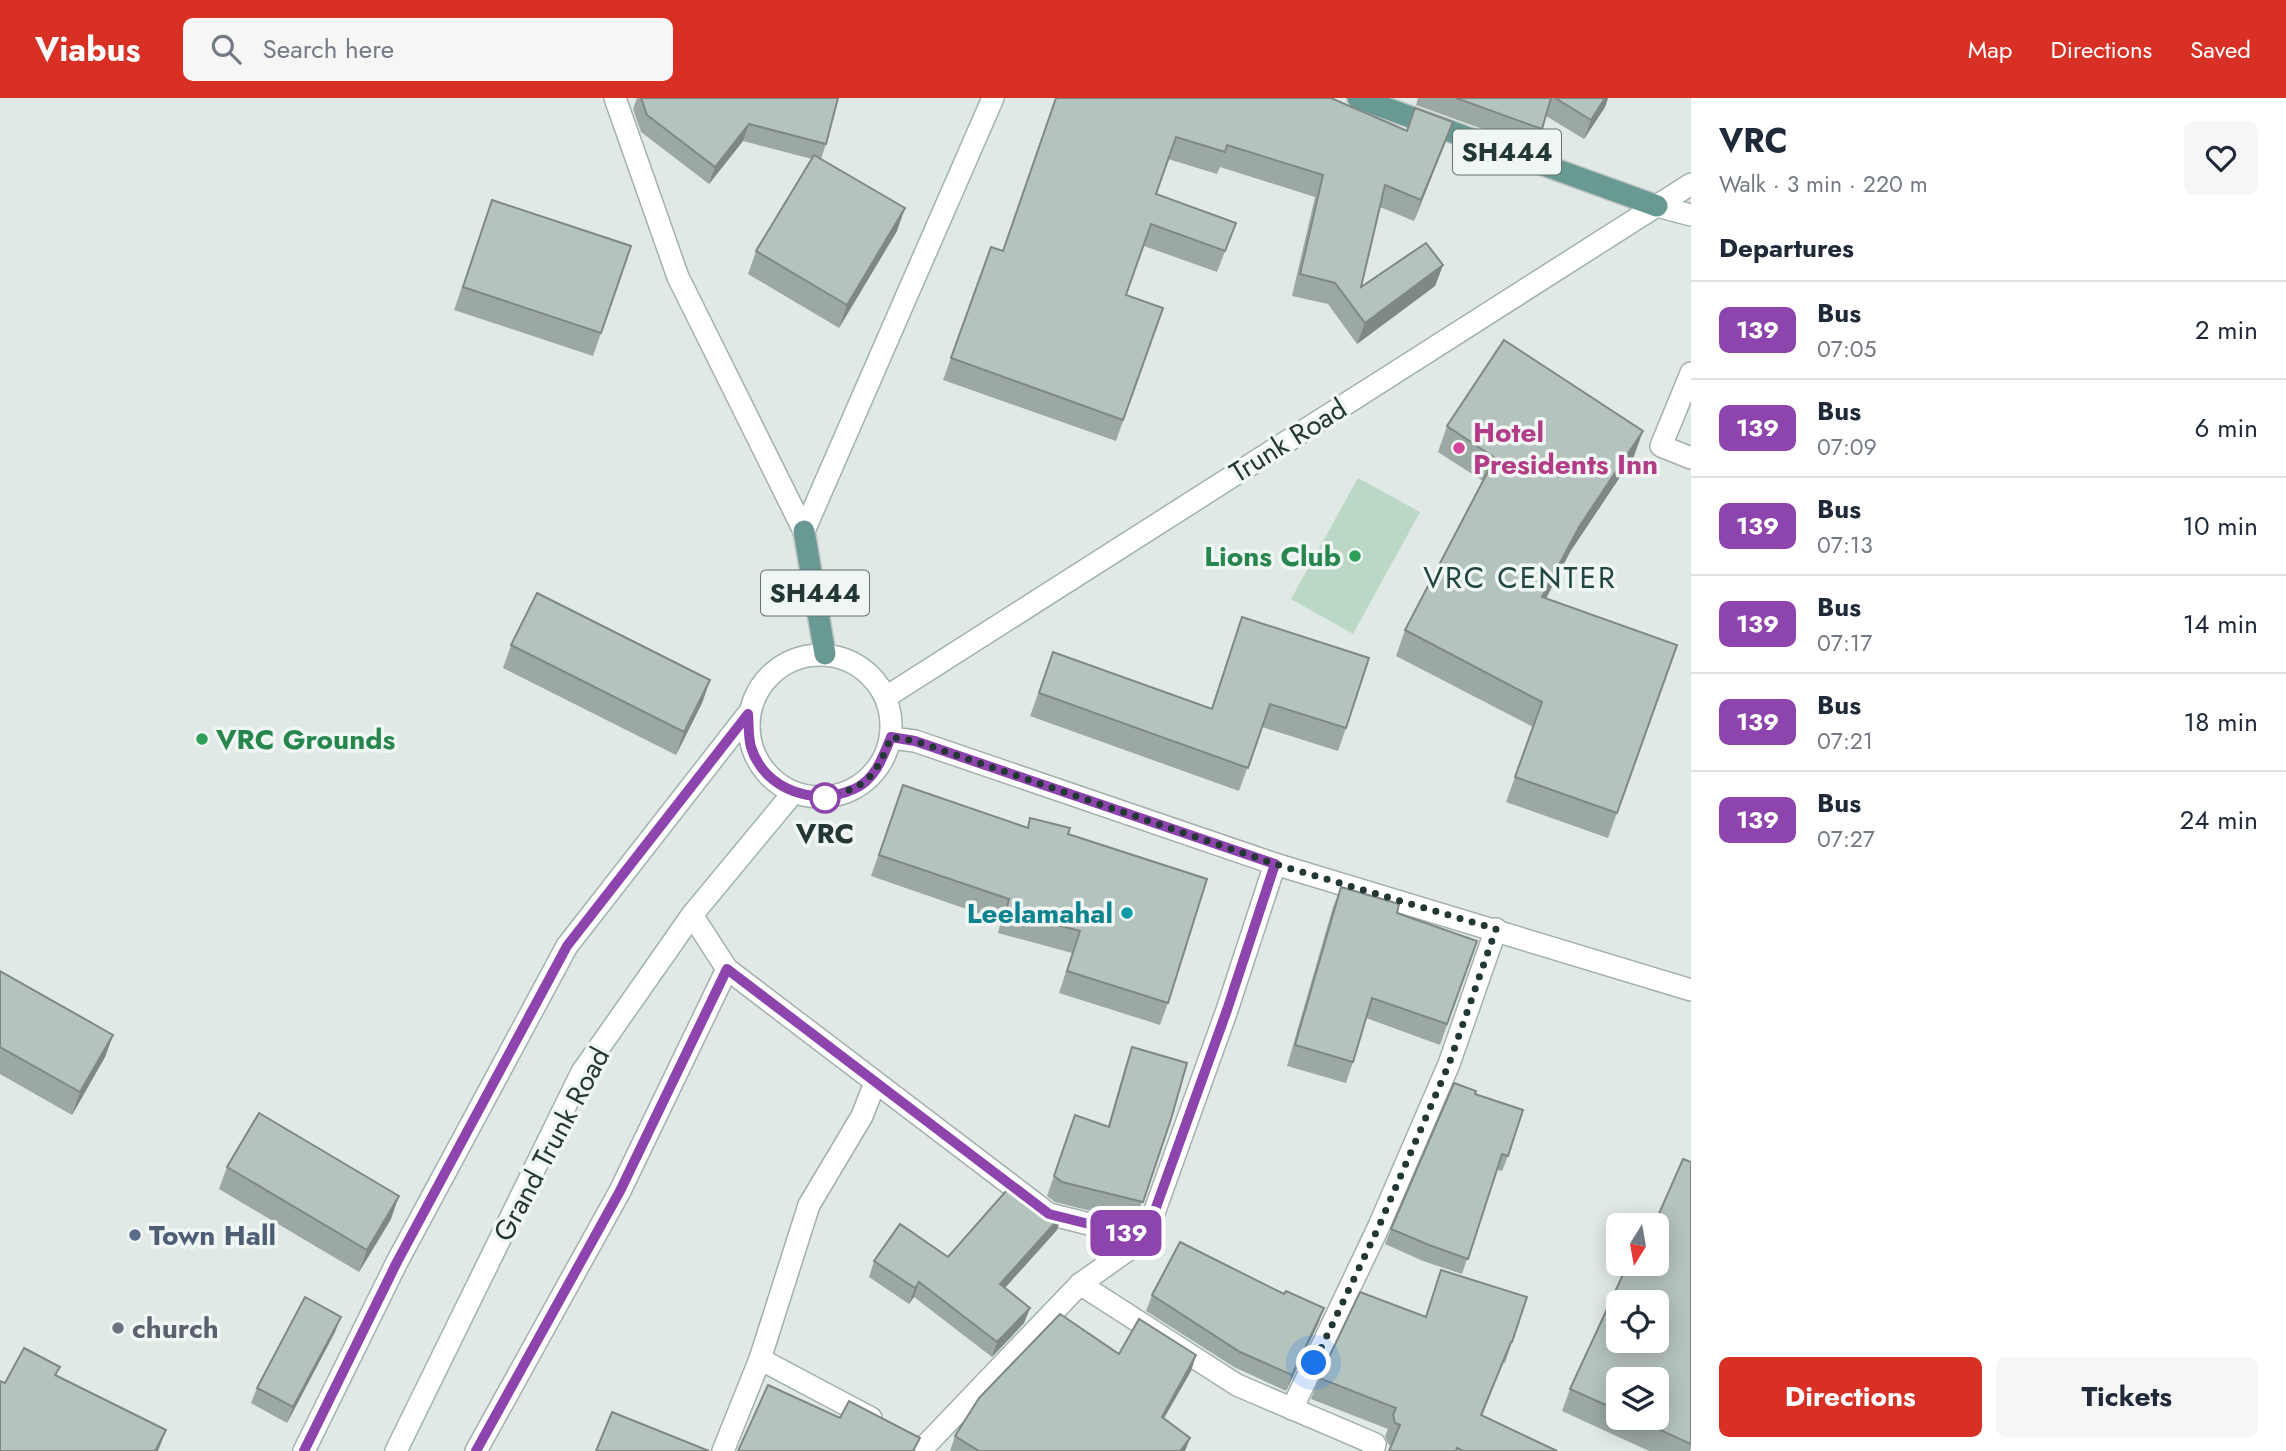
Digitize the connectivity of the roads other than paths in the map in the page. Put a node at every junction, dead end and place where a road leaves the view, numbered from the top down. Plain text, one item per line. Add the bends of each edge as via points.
1 (615, 98) edge
2 (993, 98) edge
3 (1357, 98) edge
4 (1691, 184) edge
5 (1657, 206) junction
6 (1691, 215) edge
7 (1691, 373) edge
8 (1691, 458) edge
9 (804, 531) junction
10 (825, 654) junction
11 (886, 697) junction
12 (748, 714) junction
13 (891, 737) junction
14 (793, 793) junction
15 (1275, 864) junction
16 (692, 915) junction
17 (1496, 929) junction
18 (727, 969) junction
19 (1691, 990) edge
20 (875, 1083) junction
21 (1145, 1238) junction
22 (1080, 1284) junction
23 (760, 1359) junction
24 (1292, 1409) junction
25 (929, 1449) edge
26 (304, 1451) edge
27 (396, 1451) edge
28 (476, 1451) edge
29 (723, 1451) edge
30 (1373, 1451) edge

1 - 9 street via 678,277
2 - 9 street
3 - 5 main road, SH444
4 - 5 street, Trunk Road
5 - 6 street
5 - 11 street, Trunk Road
7 - 8 street via 1661,446
9 - 10 main road, SH444
10 - 11 street via 850,661 871,675
10 - 12 street via 785,662 761,684
11 - 13 street via 892,716
12 - 14 street via 750,747 767,775
12 - 26 street via 567,946 397,1262
13 - 14 street via 879,767 856,789 825,798
13 - 15 street via 915,741
14 - 16 street, Grand Trunk Road
15 - 17 street
15 - 21 street
16 - 18 street
16 - 27 street, Grand Trunk Road via 583,1072
17 - 19 street
17 - 24 street via 1449,1064
18 - 20 street
18 - 28 street via 620,1191
20 - 21 street via 1049,1214
20 - 23 street via 862,1116 809,1205
21 - 22 street
22 - 24 street via 1237,1385
22 - 25 street
23 - 25 street
23 - 29 street
24 - 30 street via 1376,1444

